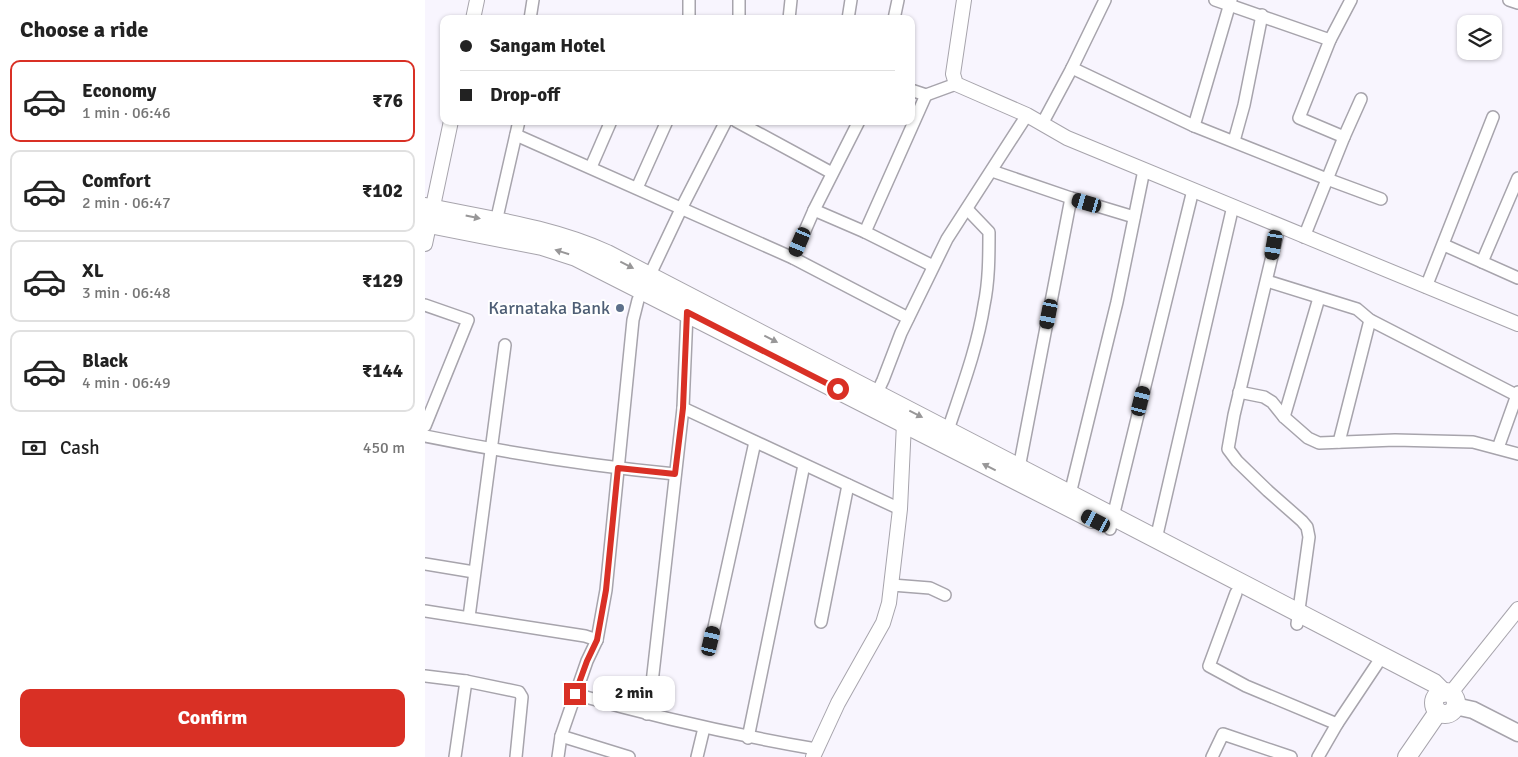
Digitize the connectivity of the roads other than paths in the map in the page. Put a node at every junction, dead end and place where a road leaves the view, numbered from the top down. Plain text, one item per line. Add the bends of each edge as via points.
1 (477, 0) edge
2 (533, 0) edge
3 (689, 0) edge
4 (739, 0) edge
5 (791, 0) edge
6 (851, 0) edge
7 (898, 0) edge
8 (964, 0) edge
9 (1105, 0) edge
10 (1215, 0) edge
11 (1351, 0) edge
12 (1509, 0) edge
13 (1231, 2) edge
14 (1518, 3) edge
15 (474, 15) edge
16 (531, 15) edge
17 (689, 15) edge
18 (739, 15) edge
19 (789, 15) edge
20 (849, 15) edge
21 (895, 15) edge
22 (1262, 15) junction
23 (1330, 40) junction
24 (1072, 68) junction
25 (955, 84) junction
26 (915, 91) edge
27 (926, 95) junction
28 (1361, 99) dead end
29 (1027, 116) junction
30 (1493, 117) dead end
31 (915, 120) edge
32 (1042, 124) junction
33 (450, 125) edge
34 (518, 125) edge
35 (609, 125) edge
36 (665, 125) edge
37 (724, 125) edge
38 (743, 125) edge
39 (855, 125) edge
40 (913, 125) edge
41 (1194, 126) junction
42 (516, 134) junction
43 (1344, 137) junction
44 (1234, 141) junction
45 (591, 167) junction
46 (1145, 170) junction
47 (992, 171) junction
48 (832, 173) junction
49 (1518, 178) edge
50 (1327, 179) junction
51 (637, 188) junction
52 (1193, 190) junction
53 (1071, 198) junction
54 (1381, 198) dead end
55 (1233, 206) junction
56 (682, 208) junction
57 (967, 209) junction
58 (813, 210) junction
59 (427, 216) edge
60 (1134, 217) junction
61 (496, 222) junction
62 (1279, 227) junction
63 (865, 232) junction
64 (1303, 237) junction
65 (425, 244) edge
66 (1444, 245) junction
67 (793, 258) junction
68 (1481, 262) junction
69 (933, 266) junction
70 (1518, 278) edge
71 (1267, 281) junction
72 (647, 283) junction
73 (1426, 287) junction
74 (1319, 298) junction
75 (425, 305) edge
76 (687, 312) junction
77 (908, 318) junction
78 (1370, 320) junction
79 (1518, 324) edge
80 (505, 345) dead end
81 (1239, 392) junction
82 (1518, 395) edge
83 (874, 400) junction
84 (683, 408) junction
85 (1283, 418) junction
86 (904, 423) junction
87 (425, 426) edge
88 (425, 436) edge
89 (946, 437) junction
90 (755, 442) junction
91 (1339, 442) junction
92 (1498, 448) junction
93 (492, 450) junction
94 (1518, 454) edge
95 (804, 465) junction
96 (618, 468) junction
97 (1019, 468) junction
98 (675, 474) junction
99 (848, 485) junction
100 (1070, 494) junction
101 (899, 509) junction
102 (1112, 523) junction
103 (1156, 539) junction
104 (425, 564) edge
105 (474, 572) junction
106 (892, 585) junction
107 (945, 595) dead end
108 (1248, 595) junction
109 (1518, 609) edge
110 (425, 611) edge
111 (469, 617) junction
112 (1298, 619) junction
113 (821, 622) dead end
114 (597, 640) junction
115 (711, 641) dead end
116 (1377, 664) junction
117 (425, 676) edge
118 (466, 681) junction
119 (575, 694) junction
120 (1447, 702) junction
121 (647, 714) junction
122 (1518, 723) edge
123 (1337, 724) junction
124 (704, 728) junction
125 (1518, 733) edge
126 (561, 736) junction
127 (748, 738) junction
128 (814, 753) edge
129 (455, 757) edge
130 (516, 757) edge
131 (558, 757) edge
132 (629, 757) edge
133 (697, 757) edge
134 (1212, 757) edge
135 (1291, 757) edge
136 (1318, 757) edge
137 (1407, 757) edge
138 (1416, 757) edge

1 - 15 street
2 - 16 street
3 - 17 street
4 - 18 street
5 - 19 street
6 - 20 street
7 - 21 street
8 - 25 street via 953,74
9 - 24 street
10 - 13 street
11 - 23 street
12 - 14 street
13 - 22 street
13 - 41 street
22 - 23 street
22 - 44 street
23 - 43 street via 1299,118
24 - 32 street
24 - 41 street
25 - 27 street
25 - 29 street
26 - 27 street
27 - 31 street
28 - 43 street
29 - 32 street
29 - 47 street
30 - 66 street
32 - 46 street via 1067,138
33 - 59 street
34 - 42 street
35 - 45 street
36 - 51 street
37 - 56 street
38 - 48 street
39 - 48 street
40 - 63 street
41 - 44 street
42 - 45 street
42 - 61 street
43 - 50 street
44 - 50 street
45 - 51 street
46 - 52 street
46 - 60 street
47 - 53 street
47 - 57 street
48 - 58 street
49 - 68 street
50 - 54 street
50 - 64 street
51 - 56 street
52 - 55 street
52 - 102 street
53 - 60 street
53 - 97 street
55 - 62 street
55 - 103 street
56 - 67 street
56 - 72 street
57 - 69 street
57 - 89 street via 989,232 989,256 984,306
58 - 63 street
58 - 67 street
59 -> 61 main road
59 - 65 street
72 -> 59 main road via 560,251
60 - 100 street via 1117,302
61 -> 72 main road via 547,232 585,244
62 - 64 street
62 - 71 street
63 - 69 street
64 - 73 street
66 - 68 street
66 - 73 street
67 - 77 street
68 - 70 street
69 - 77 street
71 - 74 street
71 - 81 street
72 - 76 main road
72 -> 83 main road
72 - 96 street via 633,320
73 - 79 street
74 - 78 street via 1357,309
74 - 85 street
75 - 87 street via 468,320
76 - 83 main road
76 - 84 street
77 - 83 street
78 - 82 street
78 - 91 street
80 - 93 street
81 - 85 street via 1272,402
81 - 112 street via 1228,449 1307,527 1309,538
82 - 92 street
83 - 86 main road
83 -> 89 main road
84 - 90 street
84 - 98 street
85 - 91 street via 1307,438 1319,443
86 - 89 main road
86 - 101 street
88 - 93 street
89 - 97 main road
102 -> 89 main road
90 - 95 street
90 - 115 street
91 - 92 street via 1473,442
92 - 94 street
93 - 96 street
93 - 105 street
95 - 99 street
95 - 127 street
96 - 98 street
96 - 114 street via 606,590
97 - 100 main road
98 - 121 street
99 - 101 street
99 - 113 street
100 - 102 main road
101 - 106 street
102 - 103 main road
102 - 108 main road
103 - 108 main road
104 - 105 street
105 - 111 street
106 - 107 street via 930,588
106 - 128 street via 883,623 844,690
108 - 112 main road
108 - 123 street via 1209,666 1246,686
109 - 120 street
110 - 111 street
111 - 114 street
112 - 116 main road
112 - 120 main road via 1434,683
114 - 119 street
116 - 120 main road
116 - 123 street
117 - 118 street
118 - 129 street
118 - 130 street via 519,692 522,697
119 - 121 street
119 - 126 street
120 - 122 main road via 1474,701
120 - 125 main road via 1473,710
120 - 137 main road
120 - 138 main road
121 - 124 street
123 - 136 street
124 - 127 street
124 - 133 street
126 - 131 street
126 - 132 street
127 - 128 street
134 - 135 street via 1223,734

